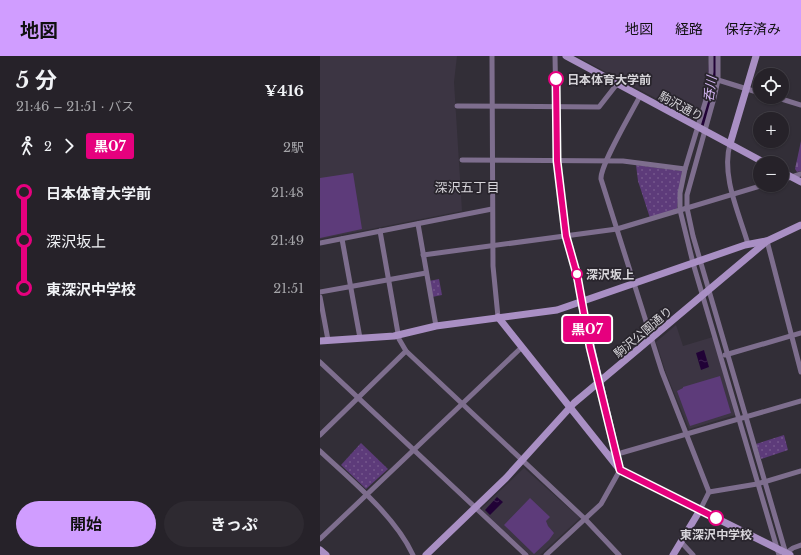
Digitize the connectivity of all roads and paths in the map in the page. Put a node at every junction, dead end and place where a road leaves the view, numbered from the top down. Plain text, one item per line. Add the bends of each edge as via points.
1 (492, 56) edge
2 (555, 56) edge
3 (566, 56) edge
4 (711, 56) edge
5 (718, 56) edge
6 (756, 56) edge
7 (718, 80) junction
8 (617, 84) junction
9 (746, 88) junction
10 (753, 90) edge
11 (640, 96) junction
12 (789, 100) edge
13 (800, 103) edge
14 (457, 106) dead end
15 (493, 106) junction
16 (556, 108) junction
17 (698, 127) junction
18 (705, 131) junction
19 (730, 144) junction
20 (753, 156) edge
21 (462, 160) dead end
22 (493, 160) junction
23 (557, 161) junction
24 (607, 161) junction
25 (685, 169) junction
26 (801, 174) edge
27 (791, 177) joint
28 (801, 182) edge
29 (753, 188) edge
30 (733, 194) junction
31 (687, 208) junction
32 (492, 209) junction
33 (680, 210) junction
34 (418, 224) junction
35 (801, 225) edge
36 (617, 229) junction
37 (380, 231) junction
38 (566, 236) junction
39 (342, 239) junction
40 (767, 241) junction
41 (320, 243) edge
42 (748, 244) junction
43 (493, 246) junction
44 (423, 255) junction
45 (697, 262) junction
46 (426, 273) junction
47 (388, 280) junction
48 (635, 283) junction
49 (351, 286) junction
50 (710, 290) junction
51 (320, 292) edge
52 (704, 295) junction
53 (320, 296) edge
54 (581, 303) junction
55 (498, 317) junction
56 (436, 326) junction
57 (801, 333) edge
58 (399, 335) junction
59 (792, 336) junction
60 (360, 338) junction
61 (652, 338) junction
62 (328, 340) junction
63 (320, 341) edge
64 (522, 347) junction
65 (406, 351) junction
66 (728, 354) junction
67 (721, 356) junction
68 (320, 362) edge
69 (801, 372) edge
70 (600, 382) junction
71 (358, 398) junction
72 (801, 402) edge
73 (462, 403) junction
74 (570, 407) junction
75 (747, 417) junction
76 (740, 419) junction
77 (687, 434) junction
78 (320, 435) edge
79 (414, 449) junction
80 (320, 451) edge
81 (608, 454) junction
82 (617, 454) junction
83 (523, 460) junction
84 (620, 470) junction
85 (801, 471) edge
86 (766, 481) junction
87 (757, 484) junction
88 (709, 492) junction
89 (367, 494) junction
90 (475, 508) junction
91 (700, 510) junction
92 (585, 519) junction
93 (320, 539) edge
94 (681, 542) junction
95 (801, 545) edge
96 (320, 550) edge
97 (784, 553) edge
98 (326, 555) edge
99 (413, 555) edge
100 (426, 555) edge
101 (526, 555) edge
102 (546, 555) edge
103 (620, 555) edge
104 (673, 555) edge
105 (693, 555) edge
106 (773, 555) edge

1 - 15 street
2 - 16 street
3 - 8 street, 駒沢通り
4 - 17 street via 708,93
5 - 7 street
6 - 9 street
7 - 9 street
7 - 18 street
8 - 11 street, 駒沢通り
8 - 16 street via 599,107
9 - 10 street
9 - 19 street
11 - 17 street, 駒沢通り
11 - 24 street
12 - 13 street
14 - 15 street
15 - 16 street
15 - 22 street
16 - 23 street
17 - 18 street, 駒沢通り
17 - 25 street
18 - 19 street, 駒沢通り
18 - 31 street via 687,195
19 - 20 street, 駒沢通り
19 - 30 street via 726,170
21 - 22 street
22 - 23 street
22 - 32 street
23 - 24 street
23 - 38 street
24 - 25 street
24 - 36 street via 601,179
25 - 33 street via 680,193
26 - 27 street
27 - 28 street
29 - 30 street
30 - 31 street
30 - 42 street
31 - 33 street
31 - 45 street
32 - 34 street
32 - 43 street
33 - 36 street
33 - 45 street
34 - 37 street
34 - 44 street
35 - 40 street, 駒沢公園通り
36 - 38 street
36 - 48 street
37 - 39 street
37 - 47 street
38 - 43 street
38 - 54 street via 577,275
39 - 41 street
39 - 49 street
40 - 42 street
40 - 50 street, 駒沢公園通り
40 - 59 street
42 - 45 street
43 - 44 street
43 - 55 street
44 - 46 street
45 - 48 street
45 - 50 street
45 - 52 street
46 - 47 street
46 - 56 street
47 - 49 street
47 - 58 street
48 - 54 street
48 - 61 street
49 - 51 street
49 - 60 street
50 - 52 street, 駒沢公園通り
50 - 66 street
52 - 61 street, 駒沢公園通り
52 - 67 street
53 - 62 street
54 - 55 street via 553,311
54 - 70 street
55 - 56 street
55 - 64 street
56 - 58 street
57 - 59 street
58 - 60 street
58 - 65 street
59 - 66 street
59 - 69 street
60 - 62 street
61 - 70 street, 駒沢公園通り
61 - 77 street via 662,372
62 - 63 street
64 - 73 street
64 - 74 street
65 - 71 street
65 - 73 street
66 - 67 street
66 - 75 street
67 - 76 street
68 - 71 street
70 - 74 street, 駒沢公園通り
70 - 82 street
71 - 78 street
71 - 79 street
72 - 75 street
73 - 79 street
73 - 83 street
74 - 81 street
74 - 83 street, 駒沢公園通り
75 - 76 street
75 - 86 street
76 - 77 street
76 - 87 street
77 - 82 street
77 - 88 street
79 - 89 street
79 - 90 street
80 - 89 street
81 - 82 street
81 - 84 street
82 - 84 street
83 - 90 street, 駒沢公園通り
83 - 92 street
84 - 91 street
84 - 92 street via 601,504
85 - 86 street
86 - 87 street
86 - 97 street
87 - 88 street
87 - 97 street
88 - 91 street
89 - 93 street
89 - 99 street via 407,543
90 - 100 street, 駒沢公園通り
90 - 101 street
91 - 94 street
91 - 97 street
92 - 102 street
92 - 103 street
94 - 104 street
94 - 105 street
95 - 97 street
96 - 98 street
97 - 106 street

